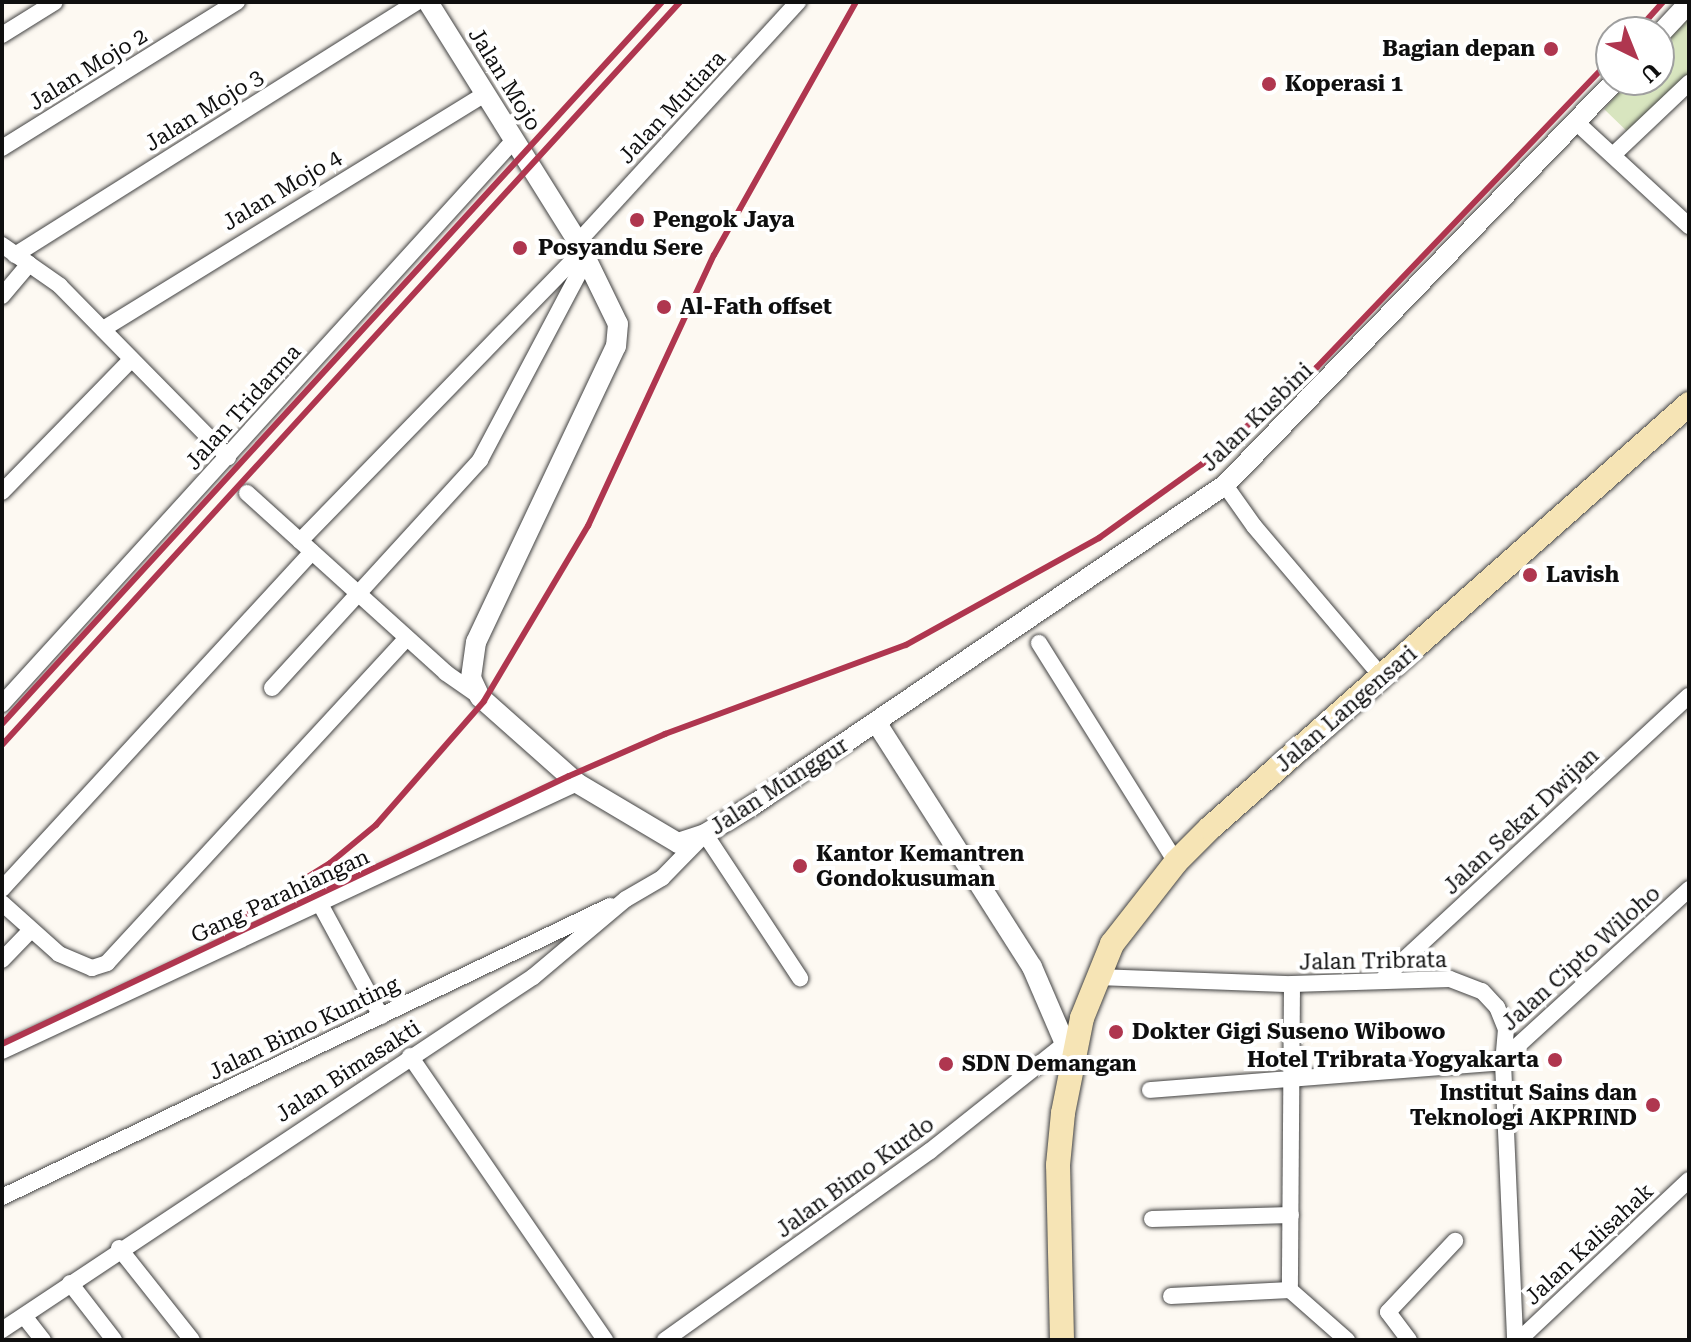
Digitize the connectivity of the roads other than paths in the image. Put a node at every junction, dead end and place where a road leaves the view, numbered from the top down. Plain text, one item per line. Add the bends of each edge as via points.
1 (55, 2) edge
2 (237, 2) edge
3 (416, 2) edge
4 (428, 2) edge
5 (798, 2) edge
6 (1689, 3) edge
7 (1675, 18) edge
8 (2, 35) edge
9 (1689, 83) edge
10 (486, 93) junction
11 (1601, 96) edge
12 (1576, 122) junction
13 (515, 139) junction
14 (2, 148) edge
15 (1613, 155) junction
16 (1689, 226) edge
17 (582, 250) junction
18 (15, 255) edge
19 (2, 296) edge
20 (103, 329) junction
21 (131, 360) junction
22 (1689, 404) edge
23 (228, 457) junction
24 (1225, 485) junction
25 (2, 492) edge
26 (247, 493) dead end
27 (306, 546) junction
28 (360, 594) junction
29 (407, 638) junction
30 (1039, 643) dead end
31 (1382, 677) junction
32 (272, 688) dead end
33 (4, 696) edge
34 (1689, 696) edge
35 (480, 697) junction
36 (876, 722) junction
37 (577, 783) junction
38 (705, 834) junction
39 (1176, 862) junction
40 (2, 889) edge
41 (1689, 889) edge
42 (626, 899) junction
43 (319, 902) junction
44 (2, 903) edge
45 (29, 932) junction
46 (2, 960) edge
47 (1097, 977) junction
48 (800, 978) dead end
49 (1384, 978) junction
50 (1292, 984) junction
51 (381, 1016) junction
52 (2, 1051) edge
53 (1070, 1053) junction
54 (410, 1056) junction
55 (1503, 1061) junction
56 (1292, 1077) junction
57 (1150, 1090) dead end
58 (1689, 1180) edge
59 (2, 1197) edge
60 (1291, 1215) junction
61 (1152, 1219) dead end
62 (1455, 1241) dead end
63 (119, 1248) junction
64 (70, 1283) junction
65 (1290, 1290) junction
66 (1171, 1296) dead end
67 (24, 1316) junction
68 (2, 1330) edge
69 (43, 1340) edge
70 (114, 1340) edge
71 (192, 1340) edge
72 (605, 1340) edge
73 (665, 1340) edge
74 (1062, 1340) edge
75 (1347, 1340) edge
76 (1409, 1340) edge
77 (1517, 1340) edge

1 - 8 street
2 - 14 street, Jalan Mojo 2
3 - 18 street, Jalan Mojo 3
4 - 10 street, Jalan Mojo
5 - 17 street, Jalan Mutiara
6 - 7 street
9 - 15 street
10 - 13 street, Jalan Mojo
10 - 20 street, Jalan Mojo 4
11 - 12 street, Jalan Kusbini
12 - 15 street
12 - 24 street, Jalan Kusbini
13 - 17 street, Jalan Mojo
13 - 23 street, Jalan Tridarma
15 - 16 street
17 - 27 street
17 - 28 street via 480,460
17 - 35 street via 618,324 616,346 476,642 470,670
18 - 19 street, Jalan Mojo 3
18 - 20 street
20 - 21 street
21 - 23 street
21 - 25 street
22 - 31 main road, Jalan Langensari
23 - 33 street, Jalan Tridarma
24 - 31 street
24 - 36 street, Jalan Kusbini
26 - 27 street
27 - 28 street
27 - 40 street
28 - 29 street
28 - 32 street
29 - 35 street
29 - 45 street via 107,963 92,968
30 - 39 street
31 - 39 main road, Jalan Langensari
34 - 49 street, Jalan Sekar Dwijan
35 - 37 street, Jalan Munggur
36 - 38 street, Jalan Munggur
36 - 53 street via 1032,967
37 - 38 street, Jalan Munggur via 678,843
37 - 43 street, Gang Parahiangan
38 - 42 street, Jalan Bimasakti via 662,878
38 - 48 street
39 - 47 main road, Jalan Langensari via 1112,944
41 - 55 street, Jalan Cipto Wiloho
42 - 51 street, Jalan Bimo Kunting
42 - 54 street, Jalan Bimasakti via 533,977
43 - 51 street
43 - 52 street, Gang Parahiangan
44 - 45 street
45 - 46 street
47 - 50 street, Jalan Tribrata
47 - 53 main road, Jalan Langensari
49 - 50 street, Jalan Tribrata
49 - 55 street, Jalan Tribrata via 1450,979 1482,991 1497,1007 1506,1029
50 - 56 street
51 - 59 street, Jalan Bimo Kunting
53 - 73 street, Jalan Bimo Kurdo
53 - 74 main road via 1058,1165
54 - 63 street, Jalan Bimasakti
54 - 72 street
55 - 56 street
55 - 77 street, Jalan Tribrata
56 - 57 street
56 - 60 street
58 - 77 street, Jalan Kalisahak
60 - 61 street
60 - 65 street
62 - 76 street via 1388,1312
63 - 64 street, Jalan Bimasakti
63 - 71 street
64 - 67 street, Jalan Bimasakti
64 - 70 street
65 - 66 street
65 - 75 street
67 - 68 street, Jalan Bimasakti
67 - 69 street

